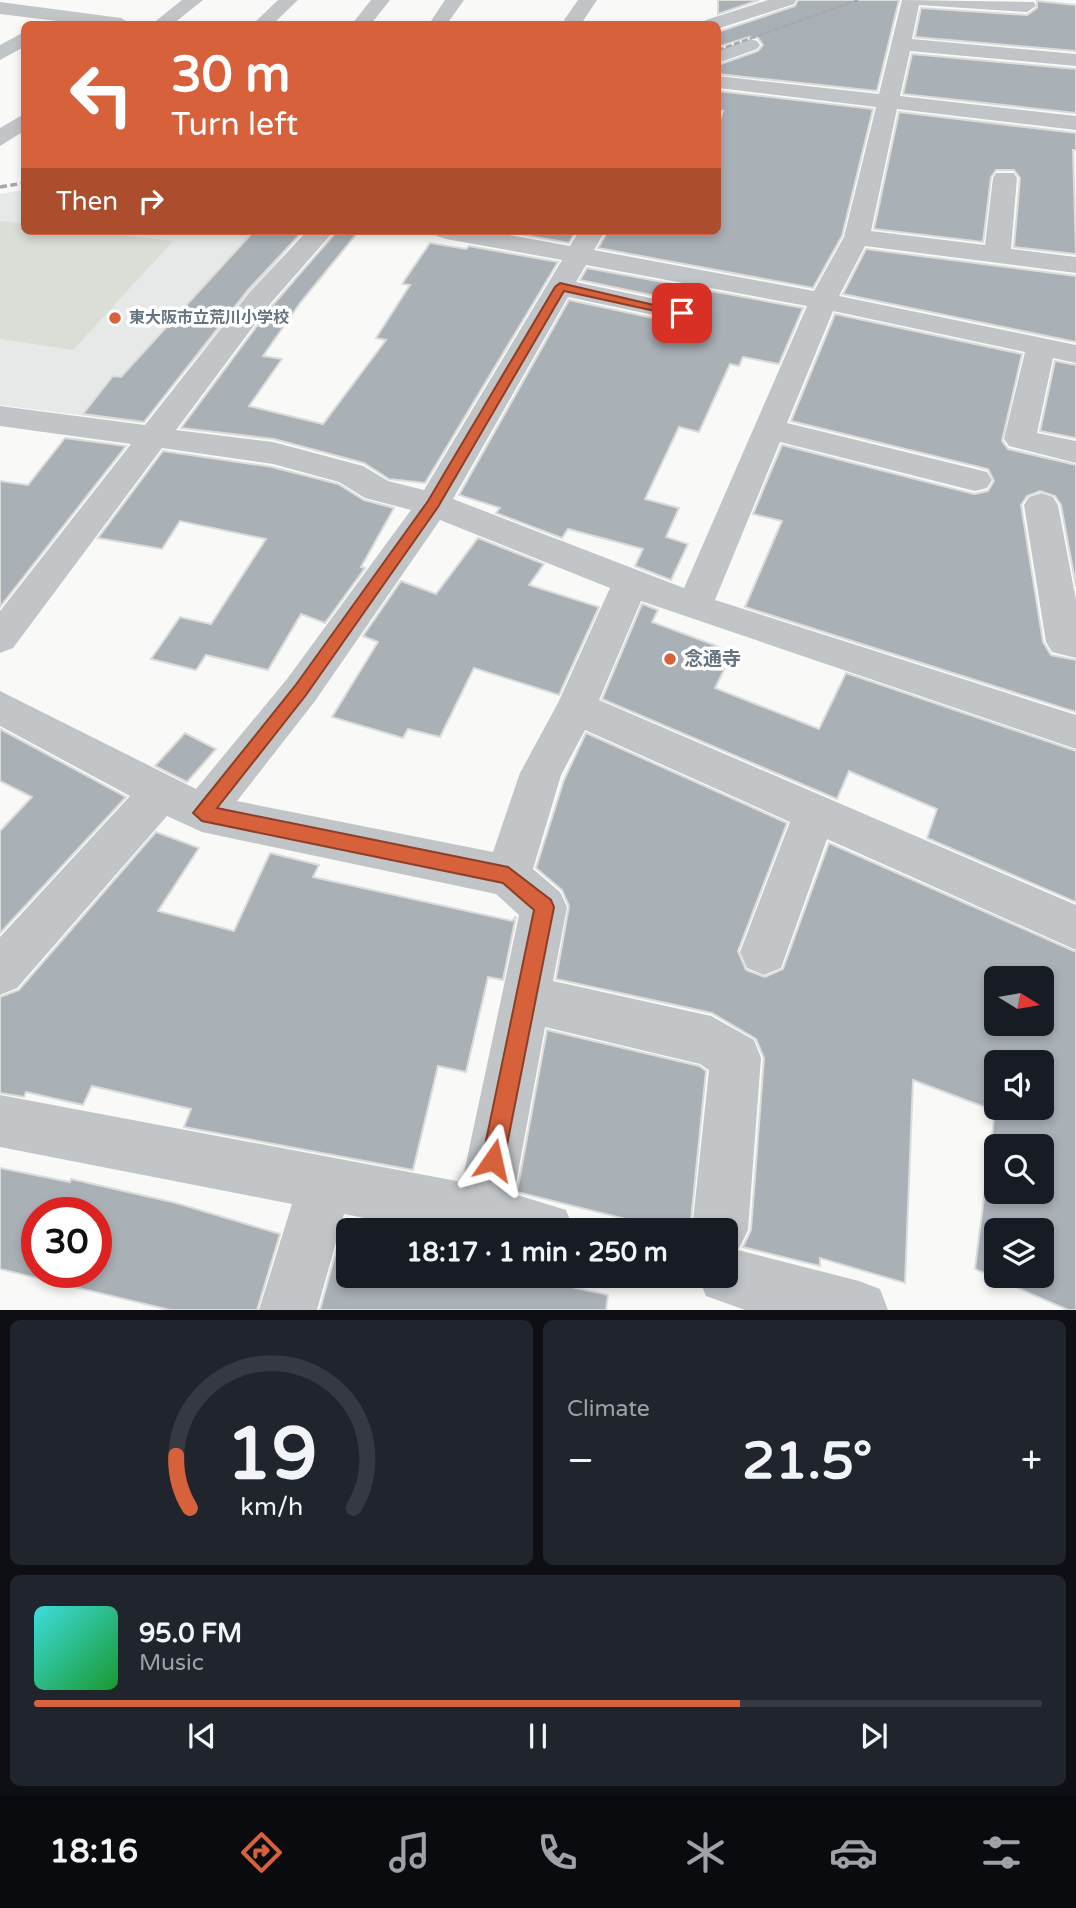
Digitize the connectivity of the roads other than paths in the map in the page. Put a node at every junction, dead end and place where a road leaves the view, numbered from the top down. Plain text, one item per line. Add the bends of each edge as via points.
1 (84, 0) edge
2 (194, 0) edge
3 (289, 0) edge
4 (381, 0) edge
5 (455, 0) edge
6 (588, 0) edge
7 (719, 0) edge
8 (787, 0) edge
9 (912, 0) edge
10 (923, 0) edge
11 (1027, 6) dead end
12 (0, 8) edge
13 (47, 13) edge
14 (574, 20) dead end
15 (26, 21) edge
16 (101, 21) edge
17 (165, 21) edge
18 (265, 21) edge
19 (364, 21) edge
20 (440, 21) edge
21 (721, 21) edge
22 (721, 22) edge
23 (21, 23) edge
24 (0, 31) edge
25 (1019, 33) dead end
26 (21, 40) edge
27 (900, 44) junction
28 (750, 45) dead end
29 (0, 54) edge
30 (1023, 55) junction
31 (721, 56) edge
32 (1076, 60) edge
33 (721, 89) edge
34 (886, 100) junction
35 (21, 123) edge
36 (1076, 123) edge
37 (0, 139) edge
38 (21, 152) edge
39 (0, 156) edge
40 (1005, 178) dead end
41 (317, 235) edge
42 (495, 235) edge
43 (857, 237) junction
44 (586, 243) edge
45 (997, 255) junction
46 (1076, 265) edge
47 (560, 287) junction
48 (823, 301) junction
49 (682, 313) dead end
50 (1041, 347) junction
51 (1076, 354) edge
52 (0, 416) edge
53 (769, 429) junction
54 (153, 435) junction
55 (1076, 452) edge
56 (975, 480) dead end
57 (433, 504) junction
58 (1041, 505) dead end
59 (631, 582) junction
60 (694, 607) junction
61 (0, 638) edge
62 (1076, 643) edge
63 (0, 707) edge
64 (576, 708) junction
65 (1076, 732) edge
66 (162, 792) junction
67 (202, 813) junction
68 (815, 813) junction
69 (508, 876) junction
70 (1076, 928) edge
71 (764, 952) dead end
72 (0, 972) edge
73 (526, 999) junction
74 (0, 1121) edge
75 (325, 1184) junction
76 (482, 1214) junction
77 (498, 1218) edge
78 (721, 1218) edge
79 (738, 1279) edge
80 (854, 1309) edge
81 (288, 1310) edge

1 - 13 street
2 - 17 street
3 - 18 street
4 - 19 street
5 - 20 street
6 - 14 street
7 - 21 street via 715,7
8 - 22 street
9 - 27 street
10 - 11 street
12 - 13 street
13 - 15 street
13 - 16 street
23 - 24 street
25 - 30 street
26 - 29 street
27 - 30 street
27 - 34 street
28 - 31 street
30 - 32 street
33 - 34 street
34 - 36 street
34 - 43 street
35 - 37 street
38 - 39 street
40 - 45 street
41 - 54 street via 260,298
42 - 44 street
43 - 45 street
43 - 48 street
44 - 47 street
44 - 48 street
45 - 46 street
47 - 49 street
47 - 57 street
48 - 50 street
48 - 53 street
50 - 51 street
50 - 55 street via 1020,439
52 - 54 street
53 - 56 street
53 - 60 street
54 - 57 street via 273,453 351,474 377,491
54 - 61 street
57 - 59 street
57 - 67 street via 301,691
58 - 62 street via 1065,642
59 - 60 street
59 - 64 street
60 - 65 street
63 - 66 street
64 - 68 street
64 - 69 street via 541,774
66 - 67 street
66 - 72 street
67 - 69 street
68 - 70 street
68 - 71 street
69 - 73 street via 544,907
73 - 76 street
73 - 78 street via 711,1041 736,1058
74 - 75 street
75 - 76 street
75 - 81 street
76 - 77 street
79 - 80 street

